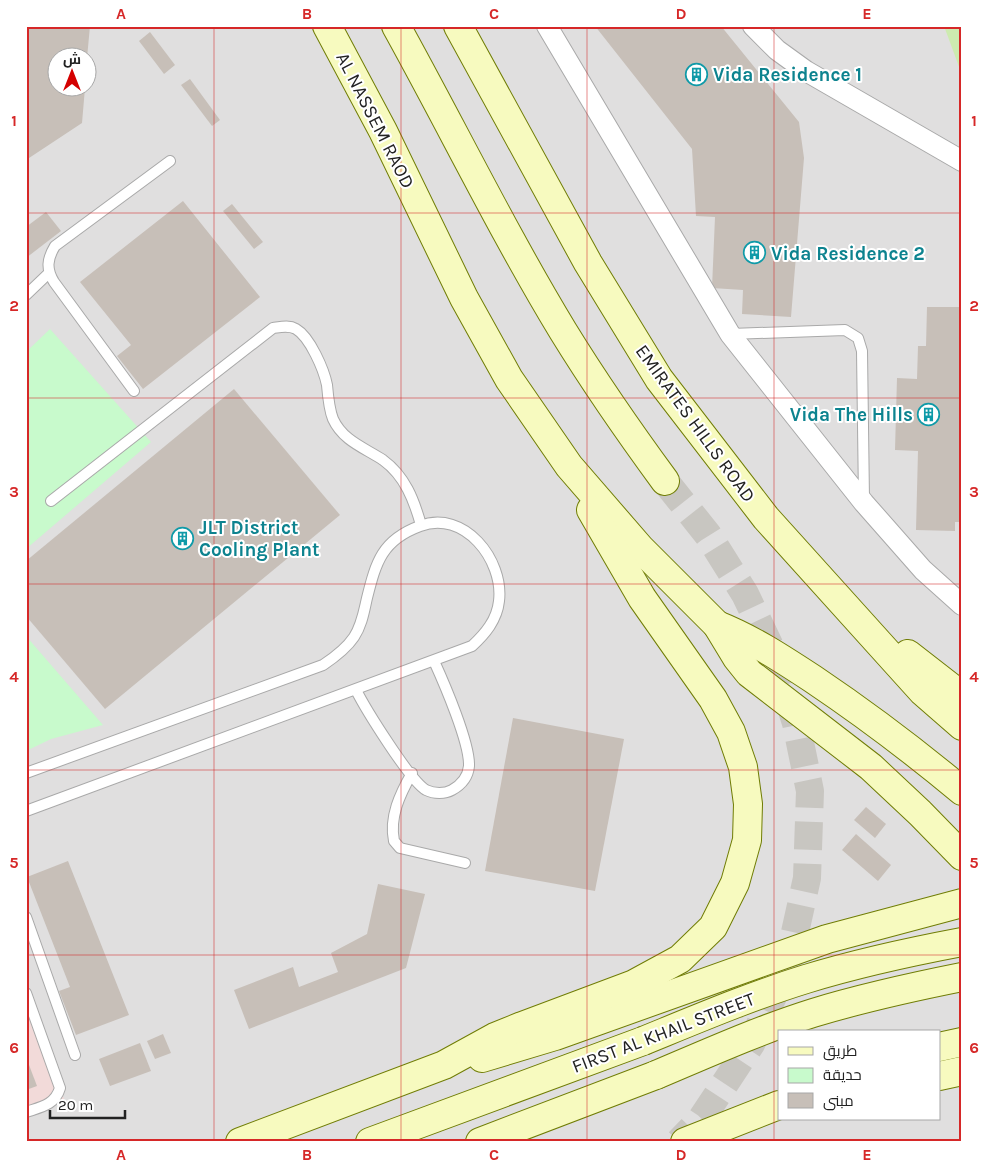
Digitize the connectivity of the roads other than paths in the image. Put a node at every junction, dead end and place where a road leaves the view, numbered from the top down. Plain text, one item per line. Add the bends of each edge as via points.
1 (327, 26) edge
2 (396, 26) edge
3 (458, 26) edge
4 (547, 26) edge
5 (753, 26) edge
6 (170, 161) dead end
7 (962, 161) edge
8 (49, 273) junction
9 (26, 295) edge
10 (730, 334) junction
11 (134, 391) dead end
12 (570, 466) junction
13 (664, 481) tunnel mouth
14 (51, 502) dead end
15 (864, 503) junction
16 (422, 525) junction
17 (840, 600) junction
18 (962, 606) edge
19 (717, 625) junction
20 (434, 661) junction
21 (356, 690) junction
22 (962, 696) edge
23 (962, 726) edge
24 (26, 773) edge
25 (412, 773) junction
26 (962, 791) edge
27 (26, 811) edge
28 (962, 856) edge
29 (465, 863) dead end
30 (962, 903) edge
31 (26, 917) edge
32 (962, 942) edge
33 (962, 977) edge
34 (26, 993) edge
35 (962, 1042) edge
36 (940, 1047) edge
37 (75, 1055) dead end
38 (444, 1065) junction
39 (962, 1071) edge
40 (940, 1076) edge
41 (778, 1105) edge
42 (26, 1112) edge
43 (240, 1142) edge
44 (370, 1142) edge
45 (480, 1142) edge
46 (685, 1142) edge

1 - 12 main road, AL NASSEM RAOD via 379,123 464,298 509,379
2 - 13 main road via 563,331
3 - 17 main road, EMIRATES HILLS ROAD via 588,263 658,378 766,518
4 - 10 street
5 - 7 street via 777,50 806,71
6 - 8 lane via 55,246 48,264
8 - 9 lane
8 - 11 lane
10 - 15 street
10 - 15 lane via 845,330 858,338 862,351
12 - 19 main road via 640,548
12 - 38 main road via 616,556 731,732 743,767 748,804 747,840 735,883 713,927 680,959 634,984 495,1037
14 - 16 lane via 273,328 285,326 296,329 314,352 324,376 334,420 345,436 384,461 402,478 415,501
15 - 18 street via 923,570
16 - 20 lane via 442,524 462,529 476,539 495,568 499,585 499,602 485,634 472,646
16 - 24 lane via 387,545 377,560 364,616 355,636 340,654 323,665
17 - 22 main road
17 - 23 main road, EMIRATES HILLS ROAD via 923,692
19 - 26 main road via 772,651 853,706
19 - 28 main road via 749,673 871,768
20 - 21 lane
20 - 25 lane via 454,713 469,767 462,782 448,792 426,790
21 - 25 lane via 385,738
21 - 27 lane
25 - 29 lane via 394,817 394,841 400,848
30 - 38 main road via 827,939 528,1046
31 - 37 lane
32 - 44 main road, FIRST AL KHAIL STREET, bridge via 888,956 805,979
33 - 45 main road, FIRST AL KHAIL STREET, bridge via 812,1013
34 - 42 lane via 60,1088 51,1103
35 - 36 main road
38 - 43 main road
39 - 40 main road
41 - 46 main road

